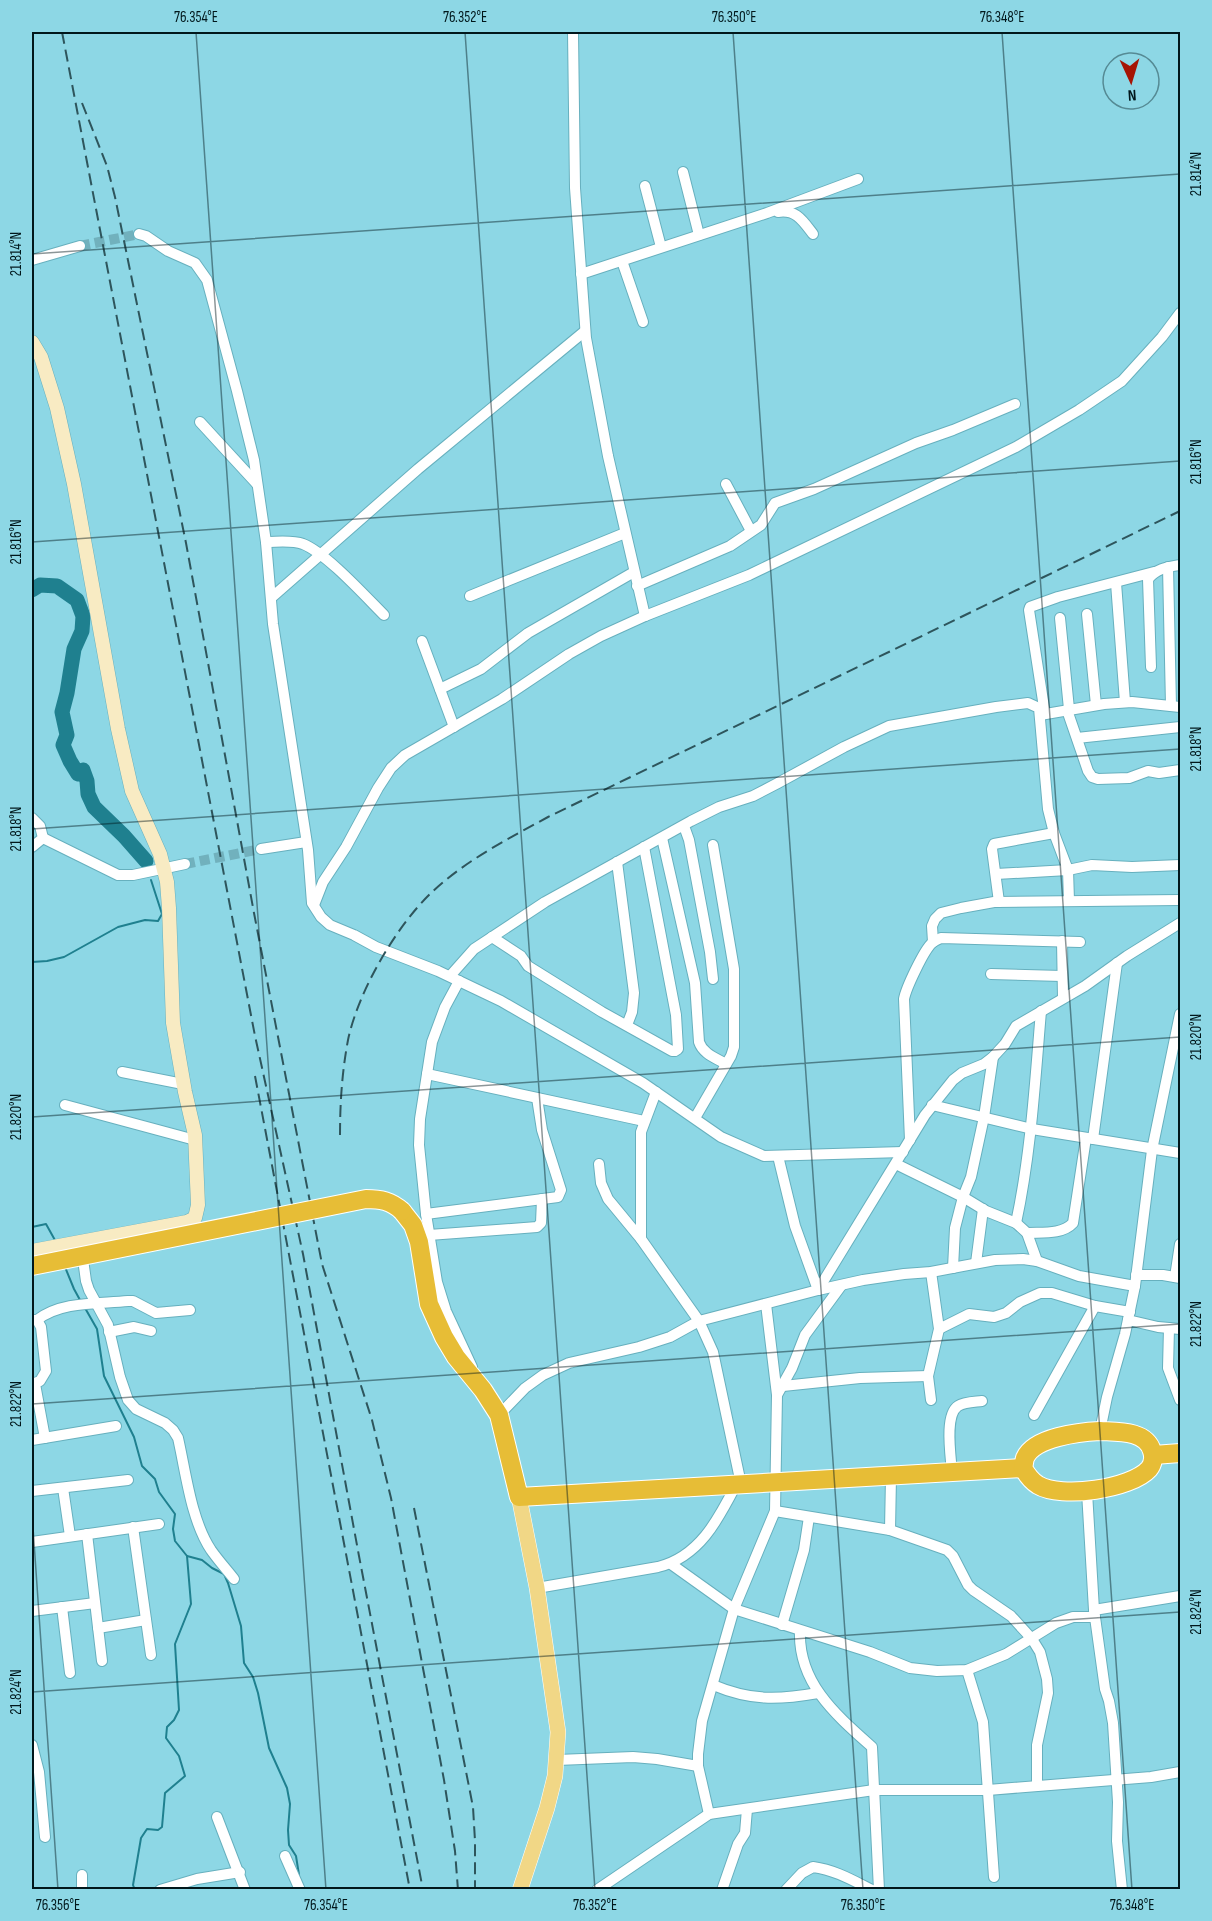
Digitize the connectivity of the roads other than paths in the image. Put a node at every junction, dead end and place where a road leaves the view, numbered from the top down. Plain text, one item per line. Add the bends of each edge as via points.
1 (573, 32) edge
2 (683, 172) dead end
3 (858, 179) dead end
4 (645, 186) dead end
5 (767, 213) junction
6 (139, 234) tunnel mouth
7 (813, 234) dead end
8 (699, 235) junction
9 (80, 246) tunnel mouth
10 (661, 247) junction
11 (32, 260) edge
12 (622, 261) junction
13 (581, 274) junction
14 (1180, 313) edge
15 (643, 322) dead end
16 (585, 331) junction
17 (32, 342) edge
18 (1016, 404) dead end
19 (200, 422) dead end
20 (257, 484) junction
21 (726, 484) dead end
22 (751, 531) junction
23 (625, 533) junction
24 (266, 542) junction
25 (321, 555) junction
26 (1180, 565) edge
27 (1168, 567) junction
28 (634, 572) junction
29 (1154, 572) junction
30 (1116, 583) junction
31 (637, 586) junction
32 (470, 596) dead end
33 (271, 598) junction
34 (1087, 614) dead end
35 (384, 615) dead end
36 (645, 616) junction
37 (1060, 618) dead end
38 (422, 640) dead end
39 (1151, 667) dead end
40 (440, 689) junction
41 (1125, 702) junction
42 (1096, 705) junction
43 (1176, 706) edge
44 (1068, 710) junction
45 (1042, 715) junction
46 (454, 727) junction
47 (1180, 727) edge
48 (1077, 738) junction
49 (1180, 770) edge
50 (32, 818) edge
51 (684, 826) junction
52 (1054, 834) junction
53 (43, 838) junction
54 (662, 838) junction
55 (306, 842) junction
56 (713, 846) dead end
57 (32, 847) edge
58 (644, 848) junction
59 (261, 849) tunnel mouth
60 (617, 862) junction
61 (185, 864) tunnel mouth
62 (1180, 865) edge
63 (164, 869) junction
64 (1068, 870) junction
65 (996, 874) junction
66 (1180, 900) edge
67 (999, 902) junction
68 (1069, 902) junction
69 (314, 907) junction
70 (1180, 923) edge
71 (492, 937) junction
72 (1062, 941) junction
73 (933, 942) junction
74 (1080, 942) dead end
75 (1117, 963) junction
76 (991, 974) dead end
77 (1062, 976) junction
78 (454, 979) junction
79 (713, 979) dead end
80 (1063, 998) junction
81 (1041, 1011) junction
82 (1180, 1014) edge
83 (627, 1025) junction
84 (993, 1057) junction
85 (726, 1064) junction
86 (122, 1072) dead end
87 (426, 1074) junction
88 (183, 1084) junction
89 (656, 1092) junction
90 (537, 1098) junction
91 (64, 1105) dead end
92 (932, 1105) junction
93 (984, 1117) junction
94 (695, 1118) junction
95 (644, 1121) junction
96 (1032, 1129) junction
97 (1089, 1139) junction
98 (195, 1140) junction
99 (910, 1141) junction
100 (1152, 1150) junction
101 (903, 1152) junction
102 (1180, 1153) edge
103 (778, 1156) junction
104 (599, 1164) dead end
105 (896, 1164) junction
106 (963, 1197) junction
107 (542, 1199) junction
108 (983, 1209) junction
109 (426, 1214) junction
110 (1016, 1223) junction
111 (1027, 1233) junction
112 (429, 1235) junction
113 (641, 1239) junction
114 (81, 1243) junction
115 (1180, 1244) edge
116 (32, 1251) edge
117 (1037, 1261) junction
118 (976, 1263) junction
119 (32, 1266) edge
120 (953, 1268) junction
121 (932, 1272) junction
122 (1178, 1277) edge
123 (1136, 1280) junction
124 (841, 1286) junction
125 (818, 1290) junction
126 (98, 1304) junction
127 (766, 1304) junction
128 (1095, 1306) junction
129 (190, 1310) dead end
130 (1129, 1316) junction
131 (34, 1320) edge
132 (699, 1321) junction
133 (1169, 1328) junction
134 (939, 1329) junction
135 (1180, 1329) edge
136 (151, 1331) dead end
137 (109, 1332) junction
138 (928, 1376) junction
139 (33, 1384) edge
140 (483, 1390) junction
141 (780, 1391) junction
142 (931, 1400) dead end
143 (982, 1401) dead end
144 (1180, 1401) edge
145 (499, 1415) junction
146 (1034, 1415) dead end
147 (116, 1426) dead end
148 (1100, 1431) junction
149 (45, 1438) junction
150 (32, 1440) edge
151 (1180, 1453) edge
152 (1154, 1455) junction
153 (1023, 1468) junction
154 (952, 1473) junction
155 (891, 1477) junction
156 (128, 1480) dead end
157 (777, 1482) junction
158 (738, 1484) junction
159 (63, 1488) junction
160 (32, 1491) edge
161 (1087, 1492) junction
162 (519, 1497) junction
163 (775, 1511) junction
164 (809, 1517) junction
165 (159, 1524) dead end
166 (133, 1527) junction
167 (890, 1530) junction
168 (87, 1534) junction
169 (70, 1536) junction
170 (32, 1542) edge
171 (671, 1564) junction
172 (234, 1579) dead end
173 (537, 1588) junction
174 (1180, 1596) edge
175 (95, 1603) junction
176 (62, 1607) junction
177 (734, 1609) junction
178 (32, 1611) edge
179 (1095, 1613) junction
180 (146, 1620) junction
181 (782, 1625) junction
182 (98, 1628) junction
183 (800, 1631) junction
184 (1032, 1640) junction
185 (151, 1655) dead end
186 (102, 1661) dead end
187 (967, 1670) junction
188 (70, 1673) dead end
189 (713, 1685) junction
190 (818, 1693) junction
191 (32, 1745) edge
192 (557, 1760) junction
193 (698, 1766) junction
194 (1180, 1772) edge
195 (1115, 1780) junction
196 (1037, 1786) junction
197 (874, 1790) junction
198 (988, 1791) junction
199 (747, 1809) junction
200 (709, 1814) junction
201 (217, 1817) dead end
202 (45, 1837) dead end
203 (285, 1856) dead end
204 (240, 1872) junction
205 (82, 1875) dead end
206 (994, 1877) dead end
207 (878, 1889) edge
208 (82, 1890) edge
209 (160, 1890) edge
210 (245, 1890) edge
211 (300, 1890) edge
212 (519, 1890) edge
213 (597, 1890) edge
214 (722, 1890) edge
215 (786, 1890) edge
216 (1122, 1890) edge

1 - 13 street via 575,188
2 - 8 street
3 - 5 street
4 - 10 street
5 - 7 street via 786,211 800,217
5 - 8 street
6 - 20 street via 195,263 207,280
8 - 10 street
9 - 11 street
10 - 12 street
12 - 13 street
12 - 15 street
13 - 16 street
14 - 36 street via 1122,381 1016,447 749,574
16 - 23 street
16 - 25 street
17 - 63 street via 41,357 57,408 74,484 132,791
18 - 22 street via 775,502 761,525
19 - 20 street
20 - 24 street
21 - 22 street
22 - 31 street via 730,546
23 - 28 street
23 - 32 street
24 - 25 street via 303,544
24 - 33 street
25 - 33 street
25 - 35 street
26 - 27 street
27 - 29 street
27 - 43 street
28 - 31 street
28 - 40 street via 528,633 481,669
29 - 30 street
29 - 39 street via 1148,579
30 - 41 street
30 - 45 street via 1030,607
31 - 36 street
33 - 55 street
34 - 42 street
36 - 46 street via 570,654
37 - 44 street
38 - 40 street
40 - 46 street
41 - 42 street
41 - 43 street
42 - 44 street
44 - 45 street
44 - 48 street
45 - 51 street via 1039,708 1028,703 889,726 753,796 719,807
45 - 52 street via 1048,809
46 - 69 street via 405,755 391,768 323,882
47 - 48 street
48 - 49 street via 1088,771 1098,779
50 - 53 street via 40,826
51 - 54 street
51 - 79 street
52 - 64 street
52 - 65 street via 993,844
53 - 57 street
53 - 63 street via 118,875
54 - 58 street
54 - 85 street via 695,983 699,1042 705,1052
55 - 59 street
55 - 69 street
56 - 85 street via 734,969 734,1047
58 - 60 street
58 - 83 street via 676,1015 678,1049 672,1051
60 - 71 street
60 - 83 street via 634,993
61 - 63 street
62 - 64 street via 1092,865
63 - 88 street via 173,1023
64 - 65 street
64 - 68 street
65 - 67 street
66 - 68 street
67 - 68 street
67 - 73 street via 941,913 932,926
69 - 78 street via 330,925
70 - 75 street
71 - 78 street via 474,949
71 - 83 street via 521,956 528,966
72 - 73 street via 941,938
72 - 74 street
72 - 77 street
73 - 99 street via 904,999
75 - 80 street
75 - 97 street
76 - 77 street
77 - 80 street
78 - 87 street via 432,1042
78 - 89 street via 501,1001
80 - 81 street
81 - 84 street via 1016,1026
81 - 96 street
82 - 100 street
84 - 92 street via 952,1080
84 - 93 street
85 - 94 street
86 - 88 street
87 - 90 street
87 - 109 street via 419,1145
88 - 98 street
89 - 94 street
89 - 95 street
90 - 95 street
90 - 107 street via 542,1130 561,1190 558,1197
91 - 98 street
92 - 93 street
92 - 99 street
93 - 96 street
93 - 106 street
94 - 103 street via 721,1137 747,1149 764,1156
95 - 113 street via 640,1149
96 - 97 street
96 - 110 street
97 - 100 street
97 - 111 street via 1073,1224 1060,1231
98 - 114 street via 195,1218
99 - 101 street
100 - 102 street
100 - 123 street
101 - 103 street
101 - 105 street
103 - 125 street via 798,1238
104 - 113 street via 603,1191
105 - 106 street
105 - 125 street
106 - 108 street
106 - 120 street via 955,1228
107 - 109 street
107 - 112 street via 541,1223 537,1227
108 - 110 street
108 - 118 street
109 - 112 street
110 - 111 street
111 - 117 street
112 - 140 street via 446,1311
113 - 132 street
114 - 116 street
114 - 126 street via 86,1281
115 - 122 street
117 - 118 street via 1002,1259
117 - 123 street via 1079,1276
118 - 120 street
119 - 140 highway, bridge via 366,1199 384,1200 402,1211 413,1225 429,1304 456,1357
120 - 121 street
121 - 124 street
121 - 134 street
122 - 123 street
123 - 130 street
124 - 125 street
124 - 141 street via 805,1335
125 - 127 street
126 - 129 street via 133,1301 156,1313
126 - 131 street via 47,1312
126 - 137 street
127 - 132 street
127 - 141 street
128 - 130 street
128 - 134 street via 1059,1294 1040,1293 1006,1313 994,1317 969,1314
128 - 146 street
130 - 133 street
130 - 148 street
131 - 139 street via 41,1327 46,1371
132 - 145 street via 659,1340 569,1363 543,1375
132 - 158 street via 714,1352
133 - 135 street
133 - 144 street via 1167,1362
134 - 138 street
136 - 137 street via 134,1327
137 - 172 street via 128,1400 136,1409 165,1423 178,1438 196,1516 211,1550
138 - 141 street via 860,1378
138 - 142 street
139 - 149 street
140 - 145 highway
141 - 157 street
143 - 154 street via 965,1403 952,1412
145 - 162 highway
147 - 149 street
148 - 152 highway via 1138,1436
148 - 153 highway via 1043,1442 1025,1457
149 - 150 street
151 - 152 highway
152 - 161 highway via 1149,1469 1139,1477 1124,1485
153 - 154 highway
153 - 161 highway via 1040,1487
154 - 155 highway
155 - 157 highway
155 - 167 street
156 - 159 street
157 - 158 highway
157 - 163 street
158 - 162 highway
158 - 171 street via 705,1536 694,1549
159 - 160 street
159 - 169 street
161 - 179 street
162 - 173 main road
163 - 164 street
163 - 177 street
164 - 167 street
164 - 181 street via 804,1550
165 - 166 street
166 - 168 street
166 - 180 street
167 - 184 street via 947,1550 972,1590 1011,1616
168 - 169 street
168 - 175 street
169 - 170 street
171 - 173 street
171 - 177 street
173 - 192 main road via 558,1732
174 - 179 street
175 - 176 street
175 - 182 street
176 - 178 street
176 - 188 street
177 - 181 street
177 - 189 street
179 - 184 street via 1056,1623
179 - 195 street via 1113,1722
180 - 182 street
180 - 185 street
181 - 183 street
182 - 186 street
183 - 187 street via 910,1668
183 - 190 street via 802,1659
184 - 187 street
184 - 196 street via 1044,1663 1048,1693 1037,1745
187 - 198 street via 983,1722
189 - 190 street via 769,1699
189 - 193 street via 702,1721
190 - 197 street via 872,1747
191 - 202 street via 39,1772
192 - 193 street via 641,1758
192 - 212 main road via 547,1808
193 - 200 street
194 - 195 street
195 - 196 street
195 - 216 street
196 - 198 street
197 - 198 street
197 - 199 street
197 - 207 street
198 - 206 street
199 - 200 street
199 - 214 street via 745,1833
200 - 213 street
201 - 204 street
203 - 211 street
204 - 209 street
204 - 210 street
205 - 208 street
207 - 215 street via 813,1867

